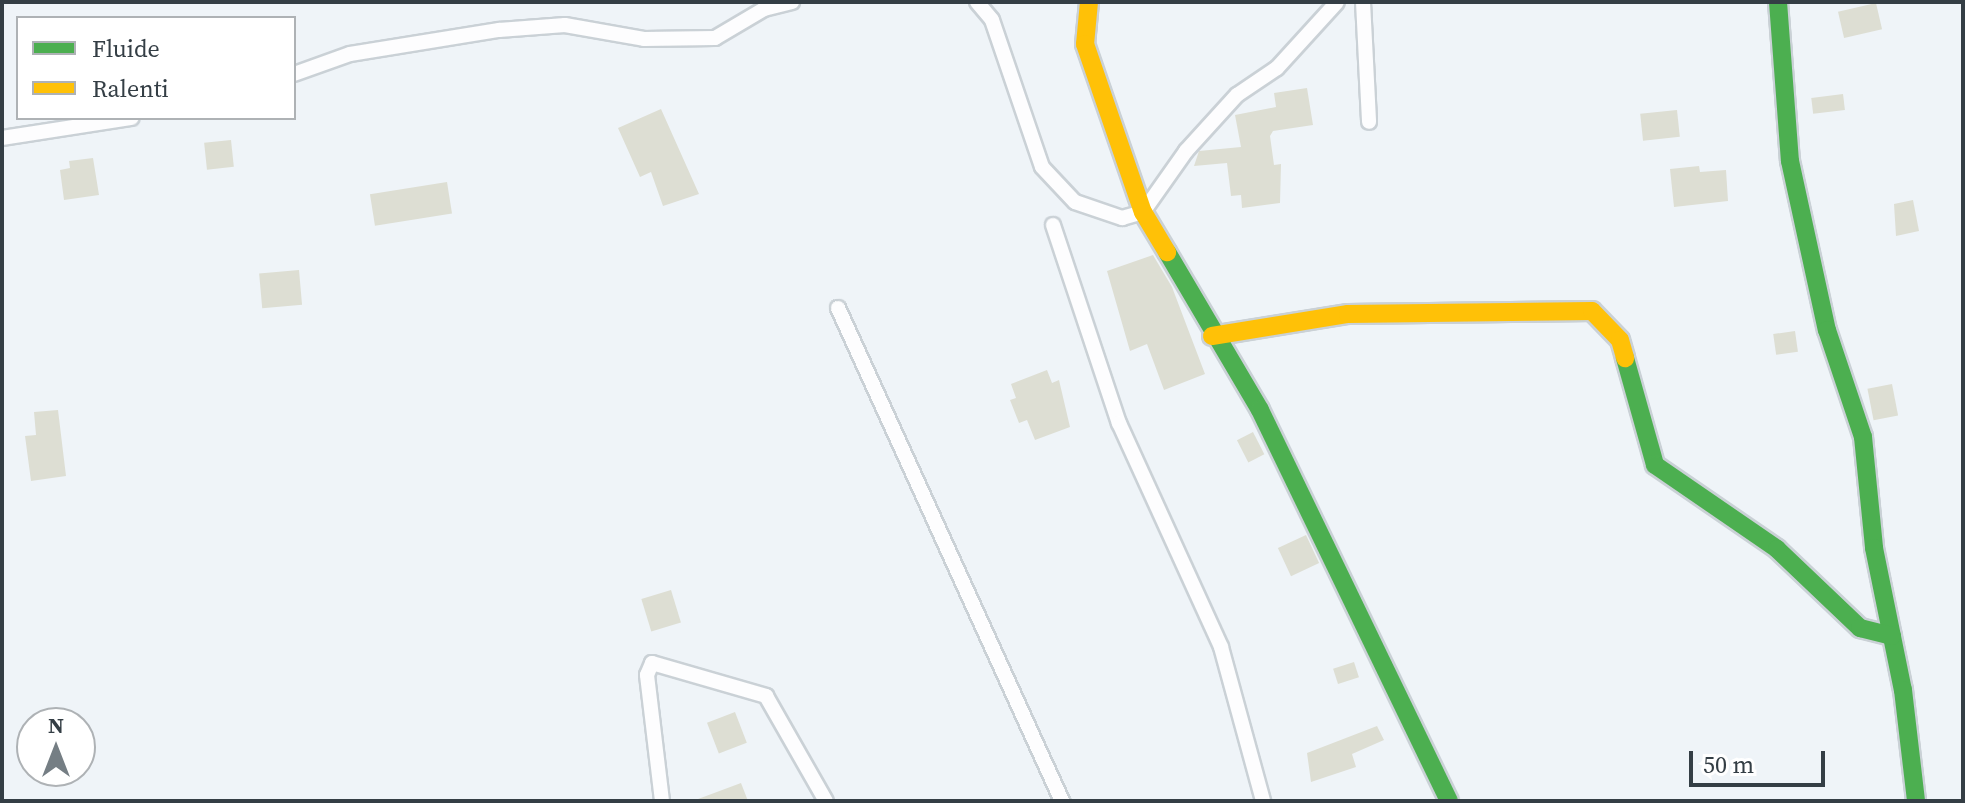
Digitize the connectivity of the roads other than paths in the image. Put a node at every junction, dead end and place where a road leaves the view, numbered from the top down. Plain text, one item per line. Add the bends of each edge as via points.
1 (792, 2) edge
2 (977, 2) edge
3 (1089, 2) edge
4 (1337, 2) edge
5 (1363, 2) edge
6 (1778, 2) edge
7 (763, 6) edge
8 (296, 73) edge
9 (118, 120) edge
10 (1369, 122) dead end
11 (2, 138) edge
12 (1143, 212) junction
13 (1053, 225) dead end
14 (838, 308) dead end
15 (1212, 336) junction
16 (1892, 636) junction
17 (662, 801) edge
18 (826, 801) edge
19 (1062, 801) edge
20 (1263, 801) edge
21 (1449, 801) edge
22 (1916, 801) edge

1 - 7 street
2 - 12 street via 992,20 1042,167 1075,202 1122,218
3 - 12 street via 1085,44
4 - 12 street via 1277,68 1237,95 1186,151
5 - 10 street
6 - 16 street via 1790,161 1820,303 1863,437 1874,548
7 - 8 street via 715,38 644,39 565,25 499,30 350,54
9 - 11 street
12 - 15 street via 1162,236
13 - 20 street via 1119,423 1221,647
14 - 19 street
15 - 16 street via 1348,314 1592,311 1620,340 1655,465 1777,549 1860,628
15 - 21 street via 1260,410 1318,523
16 - 22 street
17 - 18 street via 647,675 652,663 766,696

